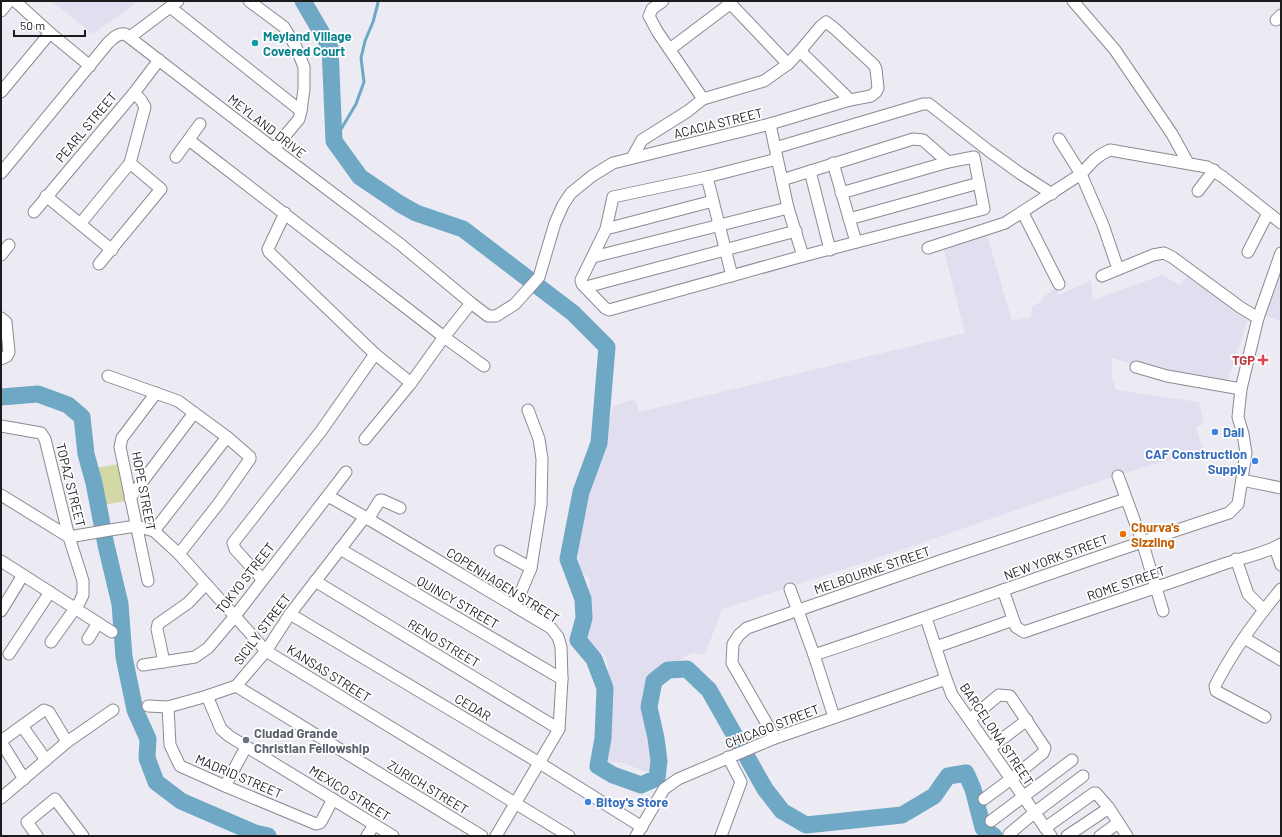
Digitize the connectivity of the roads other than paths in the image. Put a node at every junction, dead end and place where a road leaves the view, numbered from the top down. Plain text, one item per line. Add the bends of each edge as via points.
1 (9, 1) edge
2 (15, 1) edge
3 (249, 1) edge
4 (663, 1) edge
5 (1073, 1) edge
6 (730, 2) edge
7 (174, 4) edge
8 (1, 11) edge
9 (50, 33) junction
10 (130, 36) junction
11 (670, 49) junction
12 (800, 51) junction
13 (159, 60) junction
14 (788, 64) junction
15 (90, 66) junction
16 (1, 92) edge
17 (134, 93) junction
18 (703, 99) junction
19 (850, 100) junction
20 (302, 111) junction
21 (200, 124) dead end
22 (770, 124) junction
23 (1059, 139) dead end
24 (189, 140) junction
25 (274, 149) junction
26 (989, 151) junction
27 (776, 154) junction
28 (176, 158) dead end
29 (632, 158) junction
30 (974, 158) junction
31 (948, 162) junction
32 (130, 163) junction
33 (833, 163) junction
34 (1188, 163) junction
35 (1214, 170) junction
36 (810, 171) junction
37 (1, 173) edge
38 (1081, 174) junction
39 (708, 177) junction
40 (782, 180) junction
41 (979, 184) junction
42 (1198, 191) dead end
43 (841, 193) junction
44 (1052, 194) junction
45 (46, 196) junction
46 (713, 201) junction
47 (788, 208) junction
48 (34, 212) dead end
49 (285, 213) junction
50 (1023, 213) junction
51 (1268, 213) junction
52 (849, 219) junction
53 (80, 224) junction
54 (1281, 224) edge
55 (719, 226) junction
56 (606, 229) junction
57 (796, 231) junction
58 (856, 242) junction
59 (9, 245) dead end
60 (928, 248) dead end
61 (112, 250) junction
62 (725, 250) junction
63 (830, 250) junction
64 (1248, 252) dead end
65 (1281, 253) edge
66 (1, 254) edge
67 (803, 256) junction
68 (593, 257) junction
69 (1116, 263) dead end
70 (99, 264) dead end
71 (732, 276) junction
72 (1102, 276) dead end
73 (539, 277) joint
74 (1059, 284) dead end
75 (586, 287) junction
76 (471, 303) junction
77 (1, 318) edge
78 (1258, 318) junction
79 (444, 337) junction
80 (375, 354) junction
81 (1, 359) edge
82 (484, 366) dead end
83 (1136, 367) dead end
84 (108, 376) dead end
85 (411, 383) junction
86 (1240, 389) junction
87 (156, 393) junction
88 (528, 410) dead end
89 (194, 413) junction
90 (1, 426) edge
91 (227, 437) junction
92 (365, 439) dead end
93 (346, 472) dead end
94 (1118, 476) dead end
95 (1242, 480) junction
96 (1281, 488) edge
97 (1, 495) edge
98 (328, 496) junction
99 (130, 498) junction
100 (1126, 499) junction
101 (400, 508) dead end
102 (366, 518) junction
103 (136, 526) junction
104 (154, 531) junction
105 (69, 537) junction
106 (1142, 541) junction
107 (1278, 546) edge
108 (340, 549) junction
109 (500, 551) dead end
110 (179, 554) junction
111 (1236, 560) junction
112 (1, 561) edge
113 (1281, 565) edge
114 (531, 568) junction
115 (24, 575) junction
116 (262, 579) junction
117 (148, 581) dead end
118 (315, 581) junction
119 (206, 584) junction
120 (1156, 588) junction
121 (790, 589) dead end
122 (1281, 589) edge
123 (1003, 590) junction
124 (50, 592) junction
125 (515, 606) junction
126 (74, 609) junction
127 (1264, 610) junction
128 (1, 611) edge
129 (798, 611) junction
130 (1163, 612) dead end
131 (290, 614) junction
132 (235, 616) junction
133 (926, 618) junction
134 (1013, 620) junction
135 (98, 623) junction
136 (112, 632) dead end
137 (1244, 638) junction
138 (88, 639) dead end
139 (51, 642) dead end
140 (936, 647) junction
141 (266, 651) junction
142 (9, 654) dead end
143 (814, 655) junction
144 (1281, 660) edge
145 (164, 662) junction
146 (143, 665) dead end
147 (562, 679) junction
148 (946, 679) junction
149 (236, 686) junction
150 (207, 696) junction
151 (148, 706) dead end
152 (168, 707) junction
153 (113, 710) dead end
154 (834, 717) junction
155 (1264, 717) dead end
156 (970, 719) junction
157 (1027, 720) junction
158 (22, 726) junction
159 (559, 729) junction
160 (775, 738) junction
161 (1, 742) edge
162 (67, 742) junction
163 (246, 748) junction
164 (990, 748) junction
165 (732, 755) junction
166 (46, 760) junction
167 (1072, 760) dead end
168 (538, 762) junction
169 (1084, 776) dead end
170 (24, 779) junction
171 (1011, 779) junction
172 (225, 786) junction
173 (1022, 797) junction
174 (1, 798) edge
175 (333, 799) junction
176 (984, 799) dead end
177 (516, 804) junction
178 (1108, 808) junction
179 (1034, 813) junction
180 (991, 821) dead end
181 (1118, 823) junction
182 (374, 825) junction
183 (639, 831) edge
184 (1048, 832) edge
185 (1009, 834) dead end
186 (37, 836) edge
187 (83, 836) edge
188 (367, 836) edge
189 (393, 836) edge
190 (482, 836) edge
191 (496, 836) edge
192 (569, 836) edge
193 (720, 836) edge
194 (1067, 836) edge
195 (1100, 836) edge
196 (1127, 836) edge

1 - 8 street
2 - 9 street
3 - 20 street via 284,27 296,46 304,67
4 - 11 street via 652,9 648,16
5 - 34 street via 1115,50 1172,134
6 - 11 street
6 - 14 street
7 - 10 street
7 - 20 street
9 - 15 street
9 - 16 street
10 - 13 street, MEYLAND DRIVE
10 - 15 street via 121,33 113,37
11 - 18 street
12 - 14 street
12 - 19 street
12 - 19 street, ACACIA STREET via 826,22 874,65 878,88 876,92 871,96
13 - 17 street, PEARL STREET
13 - 25 street, MEYLAND DRIVE
14 - 18 street via 761,83
15 - 37 street
17 - 32 street via 144,107
17 - 45 street, PEARL STREET
18 - 29 street via 642,140
19 - 22 street, ACACIA STREET
20 - 25 street via 299,119
21 - 24 street
22 - 27 street
22 - 29 street, ACACIA STREET
23 - 38 street
24 - 28 street
24 - 49 street
25 - 76 street, MEYLAND DRIVE via 400,244
26 - 27 street via 934,107 923,104
26 - 30 street
26 - 44 street
27 - 39 street
27 - 40 street
29 - 73 street, ACACIA STREET via 613,163 572,193 555,223
30 - 31 street
30 - 41 street
31 - 33 street via 923,140 913,138
31 - 43 street
32 - 53 street
32 - 61 street via 162,188
33 - 36 street
33 - 43 street
34 - 35 street
34 - 38 street via 1110,150 1094,160
35 - 42 street
35 - 51 street
36 - 40 street
36 - 63 street
38 - 44 street
38 - 69 street
39 - 46 street
39 - 56 street via 614,196
40 - 47 street
41 - 52 street
41 - 58 street via 984,209
43 - 52 street
44 - 50 street
45 - 48 street, PEARL STREET
45 - 53 street
46 - 55 street
46 - 56 street
47 - 55 street
47 - 57 street
49 - 79 street
49 - 80 street via 268,249 269,252
50 - 60 street via 994,228
50 - 74 street
51 - 54 street
51 - 64 street
52 - 58 street
53 - 61 street
55 - 62 street
55 - 68 street
56 - 68 street
57 - 62 street
57 - 67 street
58 - 63 street
59 - 66 street
61 - 70 street
62 - 71 street
62 - 75 street
63 - 67 street
65 - 78 street, NEW YORK STREET
67 - 71 street
68 - 75 street via 581,280
71 - 75 street via 610,310 605,308
72 - 78 street via 1164,253
73 - 76 street, MEYLAND DRIVE via 515,304 496,316 488,316
76 - 79 street
77 - 81 street via 6,322 9,352
78 - 86 street, NEW YORK STREET
79 - 82 street
79 - 85 street
80 - 85 street
80 - 116 street via 321,431 232,543
83 - 86 street via 1167,376
84 - 87 street
85 - 92 street
86 - 95 street, NEW YORK STREET via 1238,417 1246,453
87 - 89 street via 178,401
87 - 99 street, HOPE STREET via 122,438 120,447
88 - 114 street via 539,438 543,472 542,505
89 - 91 street
89 - 99 street
90 - 105 street, TOPAZ STREET via 41,433 45,439
91 - 104 street
91 - 110 street via 250,459
93 - 98 street, TOKYO STREET
94 - 100 street
95 - 96 street
95 - 106 street, NEW YORK STREET via 1238,504 1229,513
97 - 105 street
98 - 102 street, COPENHAGEN STREET
98 - 116 street, TOKYO STREET
99 - 103 street, HOPE STREET
100 - 106 street
100 - 129 street, MELBOURNE STREET
101 - 102 street, SICILY STREET via 380,500
102 - 108 street, SICILY STREET
102 - 125 street, COPENHAGEN STREET
103 - 104 street, KANSAS STREET
103 - 105 street, KANSAS STREET
103 - 117 street, HOPE STREET
104 - 110 street, KANSAS STREET
105 - 126 street, TOPAZ STREET via 83,581 83,594
106 - 120 street
106 - 123 street, NEW YORK STREET
107 - 111 street, ROME STREET
107 - 113 street
108 - 118 street, SICILY STREET
108 - 147 street, QUINCY STREET
109 - 114 street
110 - 119 street, KANSAS STREET
111 - 120 street, ROME STREET
111 - 127 street via 1248,594
112 - 115 street
114 - 125 street
115 - 124 street
115 - 128 street
116 - 132 street, TOKYO STREET
118 - 131 street, SICILY STREET
118 - 159 street, RENO STREET
119 - 132 street, KANSAS STREET
119 - 145 street via 188,603 158,624
120 - 130 street
120 - 134 street, ROME STREET via 1024,632 1016,627
121 - 129 street
122 - 127 street
123 - 133 street, NEW YORK STREET
123 - 134 street
124 - 126 street
124 - 142 street
125 - 147 street, COPENHAGEN STREET via 551,628 558,637 561,647
126 - 135 street
126 - 139 street, TOPAZ STREET
127 - 137 street
129 - 143 street
129 - 160 street, MELBOURNE STREET via 747,628 733,644 732,663
131 - 141 street, SICILY STREET
131 - 168 street, CEDAR
132 - 141 street, KANSAS STREET
132 - 145 street, TOKYO STREET via 208,648 195,657
133 - 140 street, BARCELONA STREET
133 - 143 street, NEW YORK STREET
134 - 140 street
135 - 136 street
135 - 138 street
137 - 144 street
137 - 155 street via 1215,688
140 - 148 street, BARCELONA STREET
141 - 149 street, SICILY STREET
141 - 177 street, KANSAS STREET
143 - 154 street
145 - 146 street, TOKYO STREET
147 - 159 street, COPENHAGEN STREET
148 - 154 street, CHICAGO STREET
148 - 156 street, BARCELONA STREET via 952,695
149 - 150 street
149 - 190 street, ZURICH STREET
150 - 152 street
150 - 163 street, MEXICO STREET via 221,729
151 - 152 street
152 - 172 street, MADRID STREET via 170,745 180,766
153 - 162 street
154 - 160 street, CHICAGO STREET
156 - 157 street via 999,695 1004,694 1010,696
156 - 164 street, BARCELONA STREET
157 - 164 street
157 - 171 street via 1045,748
158 - 161 street
158 - 162 street via 47,710
158 - 166 street
159 - 168 street, COPENHAGEN STREET
160 - 165 street, CHICAGO STREET
161 - 170 street
162 - 166 street
163 - 172 street
163 - 175 street, MEXICO STREET
164 - 171 street, BARCELONA STREET
165 - 183 street, CHICAGO STREET via 678,779 664,790
165 - 193 street via 741,782
166 - 170 street
167 - 173 street
168 - 177 street, COPENHAGEN STREET
168 - 183 street, CEDAR
169 - 179 street
170 - 174 street
171 - 173 street, BARCELONA STREET
171 - 176 street
172 - 175 street, MADRID STREET via 316,824 320,823
173 - 179 street, BARCELONA STREET
173 - 180 street
175 - 182 street, MEXICO STREET
177 - 191 street, COPENHAGEN STREET
177 - 192 street, KANSAS STREET
178 - 181 street
178 - 184 street via 1094,793
178 - 194 street
179 - 184 street, BARCELONA STREET
179 - 185 street
181 - 195 street
181 - 196 street
182 - 188 street
182 - 189 street, MEXICO STREET
186 - 187 street via 27,822 55,799

